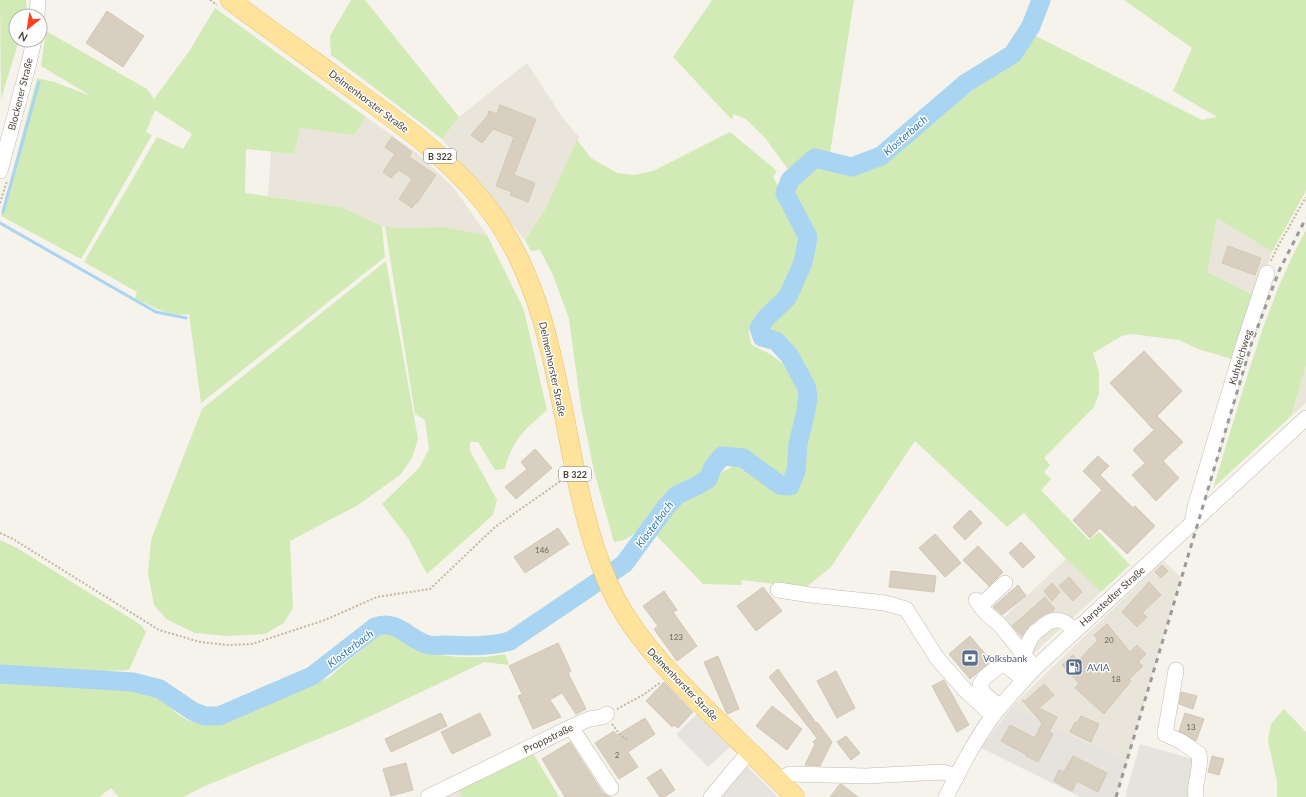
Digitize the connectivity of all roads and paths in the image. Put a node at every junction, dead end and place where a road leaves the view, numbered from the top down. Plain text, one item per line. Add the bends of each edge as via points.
1 (210, 0) edge
2 (226, 5) edge
3 (32, 48) edge
4 (0, 171) edge
5 (1306, 197) edge
6 (1267, 273) joint
7 (1306, 418) edge
8 (574, 471) junction
9 (1192, 523) junction
10 (0, 533) edge
11 (1005, 583) dead end
12 (778, 590) dead end
13 (1075, 630) junction
14 (1025, 655) junction
15 (1035, 668) junction
16 (1176, 670) dead end
17 (1019, 676) junction
18 (665, 679) dead end
19 (996, 712) junction
20 (606, 714) junction
21 (571, 727) junction
22 (627, 739) dead end
23 (749, 752) junction
24 (957, 776) junction
25 (778, 780) junction
26 (611, 788) dead end
27 (428, 797) edge
28 (711, 797) edge
29 (795, 797) edge
30 (946, 797) edge
31 (1196, 797) edge

1 - 2 path
2 - 8 main road, Delmenhorster Straße / B 322 via 390,116 457,172 493,215 516,254 537,302 549,342
3 - 4 street, Blockener Straße
5 - 6 path via 1276,248
6 - 9 street, Kuhteichweg
7 - 9 street, Harpstedter Straße
8 - 10 path via 495,527 430,589 377,597 325,620 252,644 200,642 159,630
8 - 23 main road, Delmenhorster Straße / B 322 via 600,562 609,585 633,628 671,674
9 - 13 street, Harpstedter Straße
11 - 14 street via 978,603
12 - 19 street via 885,603 906,609 938,658 965,690
13 - 14 street via 1060,620 1046,622 1031,638
13 - 15 street, Harpstedter Straße
14 - 15 street
14 - 17 street
15 - 17 street, Harpstedter Straße
16 - 31 street via 1165,734 1199,754 1201,763
17 - 19 street, Harpstedter Straße
17 - 19 street via 1003,663 985,677 980,685
18 - 20 path via 643,695
19 - 24 street, Harpstedter Straße
20 - 21 street, Proppstraße
20 - 22 path via 621,736
21 - 26 street
21 - 27 street, Proppstraße
23 - 25 main road, Delmenhorster Straße / B 322
23 - 28 street
24 - 25 street via 942,772 866,776 790,774
24 - 30 street, Harpstedter Straße
25 - 29 main road, Delmenhorster Straße / B 322

